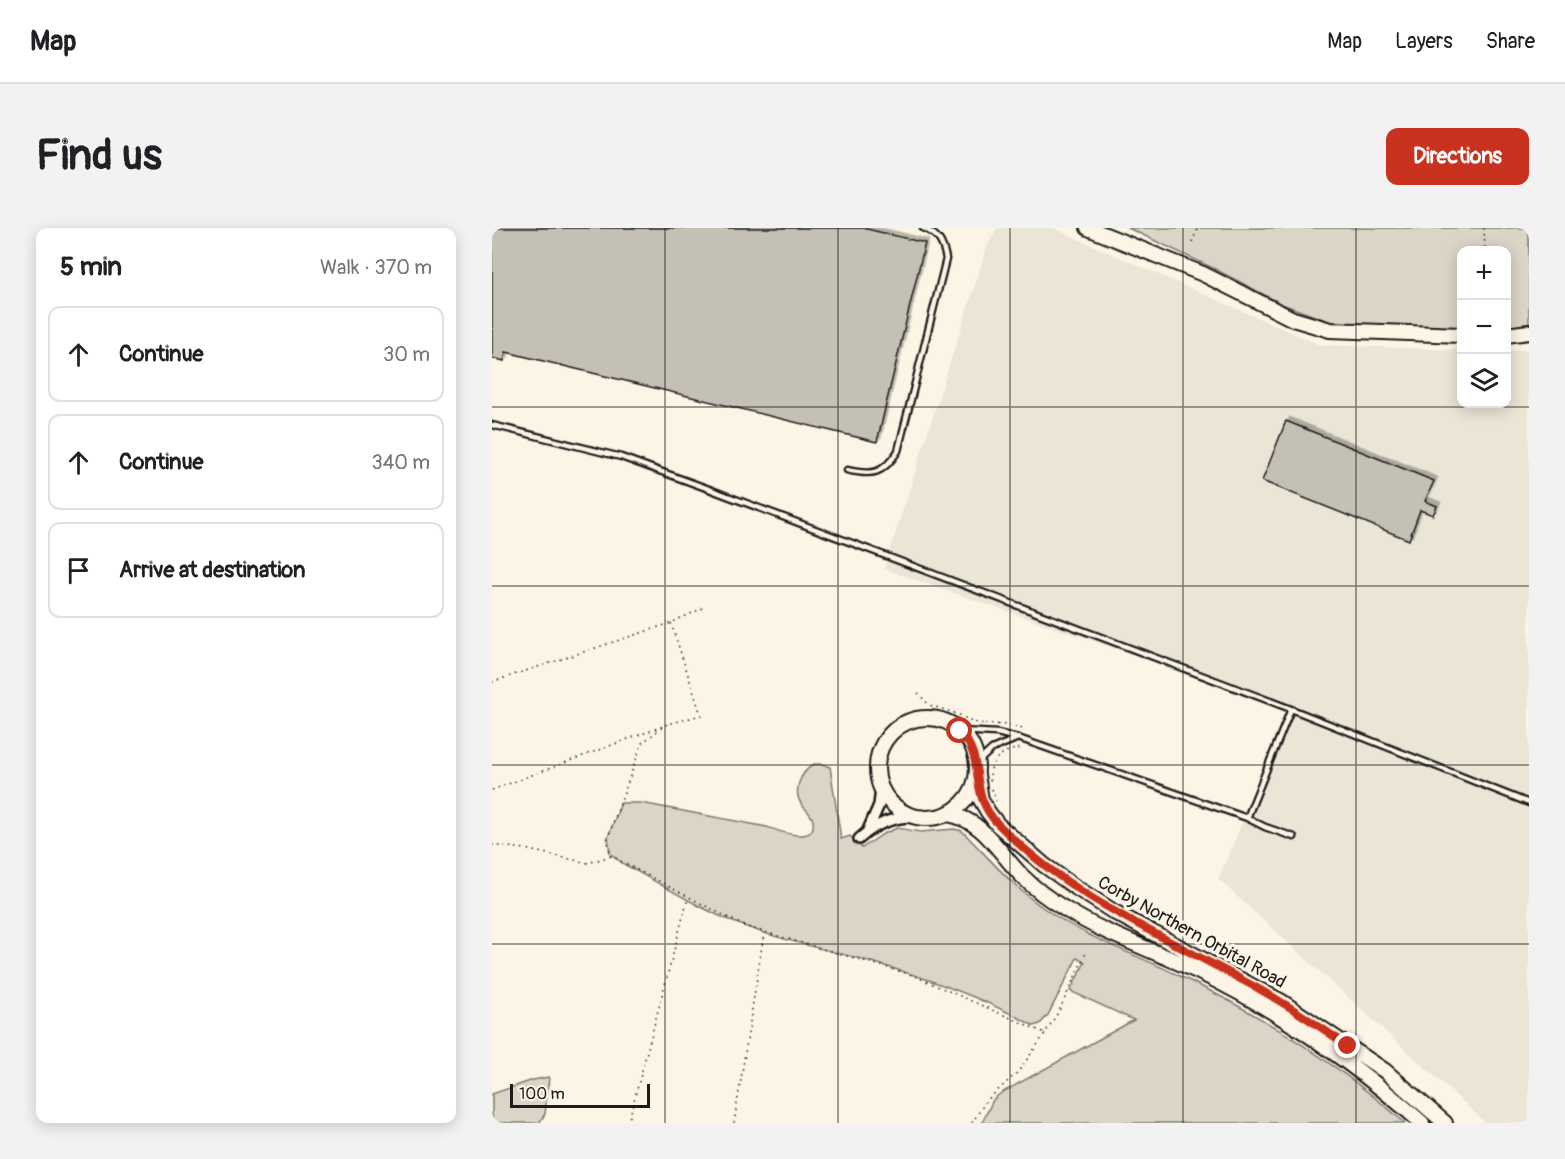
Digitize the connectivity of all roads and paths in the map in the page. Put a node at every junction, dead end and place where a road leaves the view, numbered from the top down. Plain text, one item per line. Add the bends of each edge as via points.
1 (923, 228) edge
2 (1088, 228) edge
3 (1198, 228) edge
4 (1484, 228) edge
5 (1192, 242) dead end
6 (1485, 246) edge
7 (1529, 332) edge
8 (1511, 334) edge
9 (1457, 335) edge
10 (492, 425) edge
11 (847, 470) dead end
12 (703, 608) dead end
13 (671, 623) junction
14 (492, 682) edge
15 (918, 693) dead end
16 (1291, 710) junction
17 (984, 724) junction
18 (665, 725) junction
19 (1023, 729) dead end
20 (960, 731) junction
21 (986, 733) junction
22 (1018, 738) junction
23 (1023, 748) dead end
24 (977, 769) junction
25 (881, 789) junction
26 (492, 790) edge
27 (996, 803) dead end
28 (1529, 803) edge
29 (948, 814) junction
30 (913, 817) junction
31 (1247, 818) junction
32 (1294, 837) dead end
33 (492, 845) edge
34 (610, 856) junction
35 (688, 897) junction
36 (764, 932) junction
37 (1086, 951) dead end
38 (1045, 1033) junction
39 (628, 1123) edge
40 (734, 1123) edge
41 (972, 1123) edge
42 (1422, 1123) edge
43 (1445, 1123) edge

1 - 11 lane via 943,242 946,260 898,452 889,465 876,473
2 - 9 street via 1203,274 1293,319 1330,330
3 - 5 path
4 - 6 path
7 - 8 street
10 - 16 lane via 632,461
12 - 13 path
13 - 14 path
13 - 18 path via 701,715
15 - 17 path via 929,705
16 - 28 lane
16 - 31 lane
17 - 19 path
17 - 21 path
18 - 26 path
18 - 34 path via 642,743 607,840
20 - 21 lane
20 - 24 street via 974,751
20 - 25 street via 935,719 920,719 892,732 877,759
21 - 22 lane
22 - 24 lane via 992,749
22 - 31 lane
23 - 27 path via 999,756 990,770
24 - 29 street via 972,791
24 - 43 street, Corby Northern Orbital Road via 981,800 988,812 1044,865 1114,912 1282,1002 1385,1071
25 - 30 street via 900,811
25 - 30 street via 879,805 863,836 892,819
29 - 30 street via 937,818
29 - 42 street, Corby Northern Orbital Road via 972,821 1023,877 1068,911 1198,971 1279,1016 1384,1089
31 - 32 lane
33 - 34 path via 588,863
34 - 35 path
35 - 36 path
35 - 39 path
36 - 38 path via 912,975
36 - 40 path
37 - 38 path
38 - 41 path via 1018,1072 986,1101

